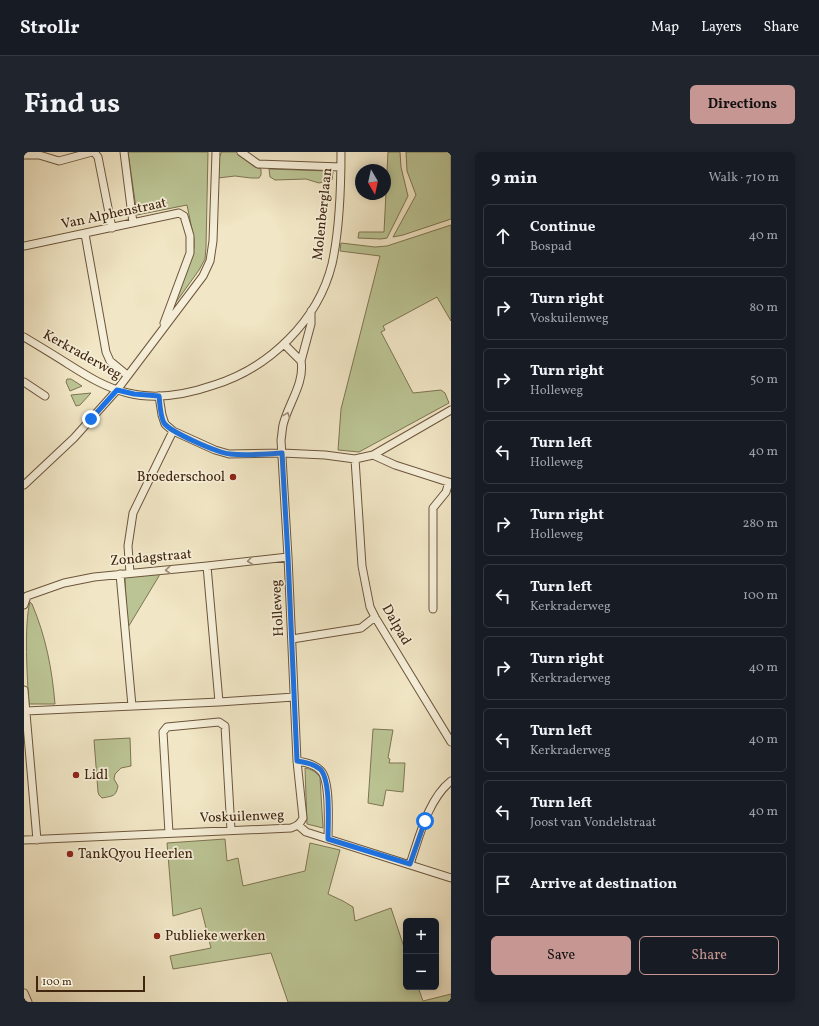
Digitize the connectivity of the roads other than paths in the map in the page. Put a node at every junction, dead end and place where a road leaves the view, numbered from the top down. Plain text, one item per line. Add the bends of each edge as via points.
1 (93, 152) edge
2 (124, 152) edge
3 (216, 152) edge
4 (241, 152) edge
5 (342, 152) edge
6 (24, 155) edge
7 (341, 167) junction
8 (133, 223) junction
9 (112, 228) junction
10 (85, 234) junction
11 (24, 246) edge
12 (312, 309) junction
13 (161, 331) junction
14 (24, 337) edge
15 (284, 344) junction
16 (301, 361) junction
17 (127, 376) junction
18 (24, 382) edge
19 (117, 390) junction
20 (45, 396) dead end
21 (159, 396) junction
22 (451, 410) edge
23 (173, 431) junction
24 (282, 453) junction
25 (373, 455) junction
26 (355, 459) junction
27 (450, 482) edge
28 (24, 485) edge
29 (288, 557) junction
30 (207, 566) junction
31 (130, 573) junction
32 (120, 574) junction
33 (24, 605) edge
34 (433, 609) dead end
35 (375, 617) junction
36 (292, 639) junction
37 (24, 690) edge
38 (294, 697) junction
39 (220, 702) junction
40 (132, 706) junction
41 (26, 711) junction
42 (451, 742) edge
43 (27, 761) edge
44 (297, 761) junction
45 (451, 781) edge
46 (298, 825) junction
47 (230, 830) junction
48 (169, 833) junction
49 (328, 839) junction
50 (24, 840) edge
51 (37, 840) junction
52 (410, 864) junction
53 (451, 878) edge
54 (24, 993) edge
55 (28, 1002) edge

1 - 6 street via 59,161 40,155
1 - 9 street via 98,157
2 - 8 street
3 - 13 street via 214,241 210,261 203,276
4 - 7 street via 258,164
5 - 7 street, Molenberglaan
7 - 12 street, Molenberglaan via 336,239 331,265 323,289
8 - 9 street, Van Alphenstraat
8 - 13 street, Van Alphenstraat via 179,213 184,216 190,236 190,253
9 - 10 street, Van Alphenstraat
10 - 11 street, Van Alphenstraat
10 - 17 street via 106,352 110,361
12 - 15 street, Molenberglaan
12 - 16 street, Holleweg via 311,324
13 - 17 street
14 - 19 street, Kerkraderweg via 97,382
15 - 16 street
15 - 21 street, Molenberglaan via 260,364 226,381 200,390
24 -> 16 street, Holleweg via 283,425 300,378
17 - 19 street
18 - 20 street
19 - 21 street, Kerkraderweg
19 - 28 street via 74,438
21 - 23 street via 165,424
22 - 25 street
23 - 24 street via 229,454
23 - 31 street via 133,512 128,546
24 - 26 street
24 - 29 street, Holleweg
25 - 26 street
25 - 27 street via 395,465
26 - 35 street, Dalpad via 362,566 370,607
27 - 34 street via 446,492 433,508
29 -> 30 street, Zondagstraat
29 - 36 street, Holleweg
30 -> 31 street, Zondagstraat
30 - 39 street
31 - 32 street, Zondagstraat
32 - 33 street, Zondagstraat via 64,583 27,596
32 - 40 street
35 - 36 street via 360,628
35 - 42 street, Dalpad
36 - 38 street, Holleweg
37 - 41 street
38 - 39 street
38 - 44 street, Holleweg
39 - 40 street
40 - 41 street
41 - 43 street
43 - 51 street
44 - 46 street, Holleweg via 303,818
44 - 49 street via 306,762 322,770 327,782
45 - 52 street via 435,800
46 - 47 street, Voskuilenweg via 291,828
46 - 49 street, Voskuilenweg via 306,832
47 - 48 street, Voskuilenweg
47 - 48 street via 225,726 219,722 167,726 163,732
48 - 51 street, Voskuilenweg
49 - 52 street, Voskuilenweg
50 - 51 street, Voskuilenweg
52 - 53 street, Voskuilenweg
54 - 55 street

